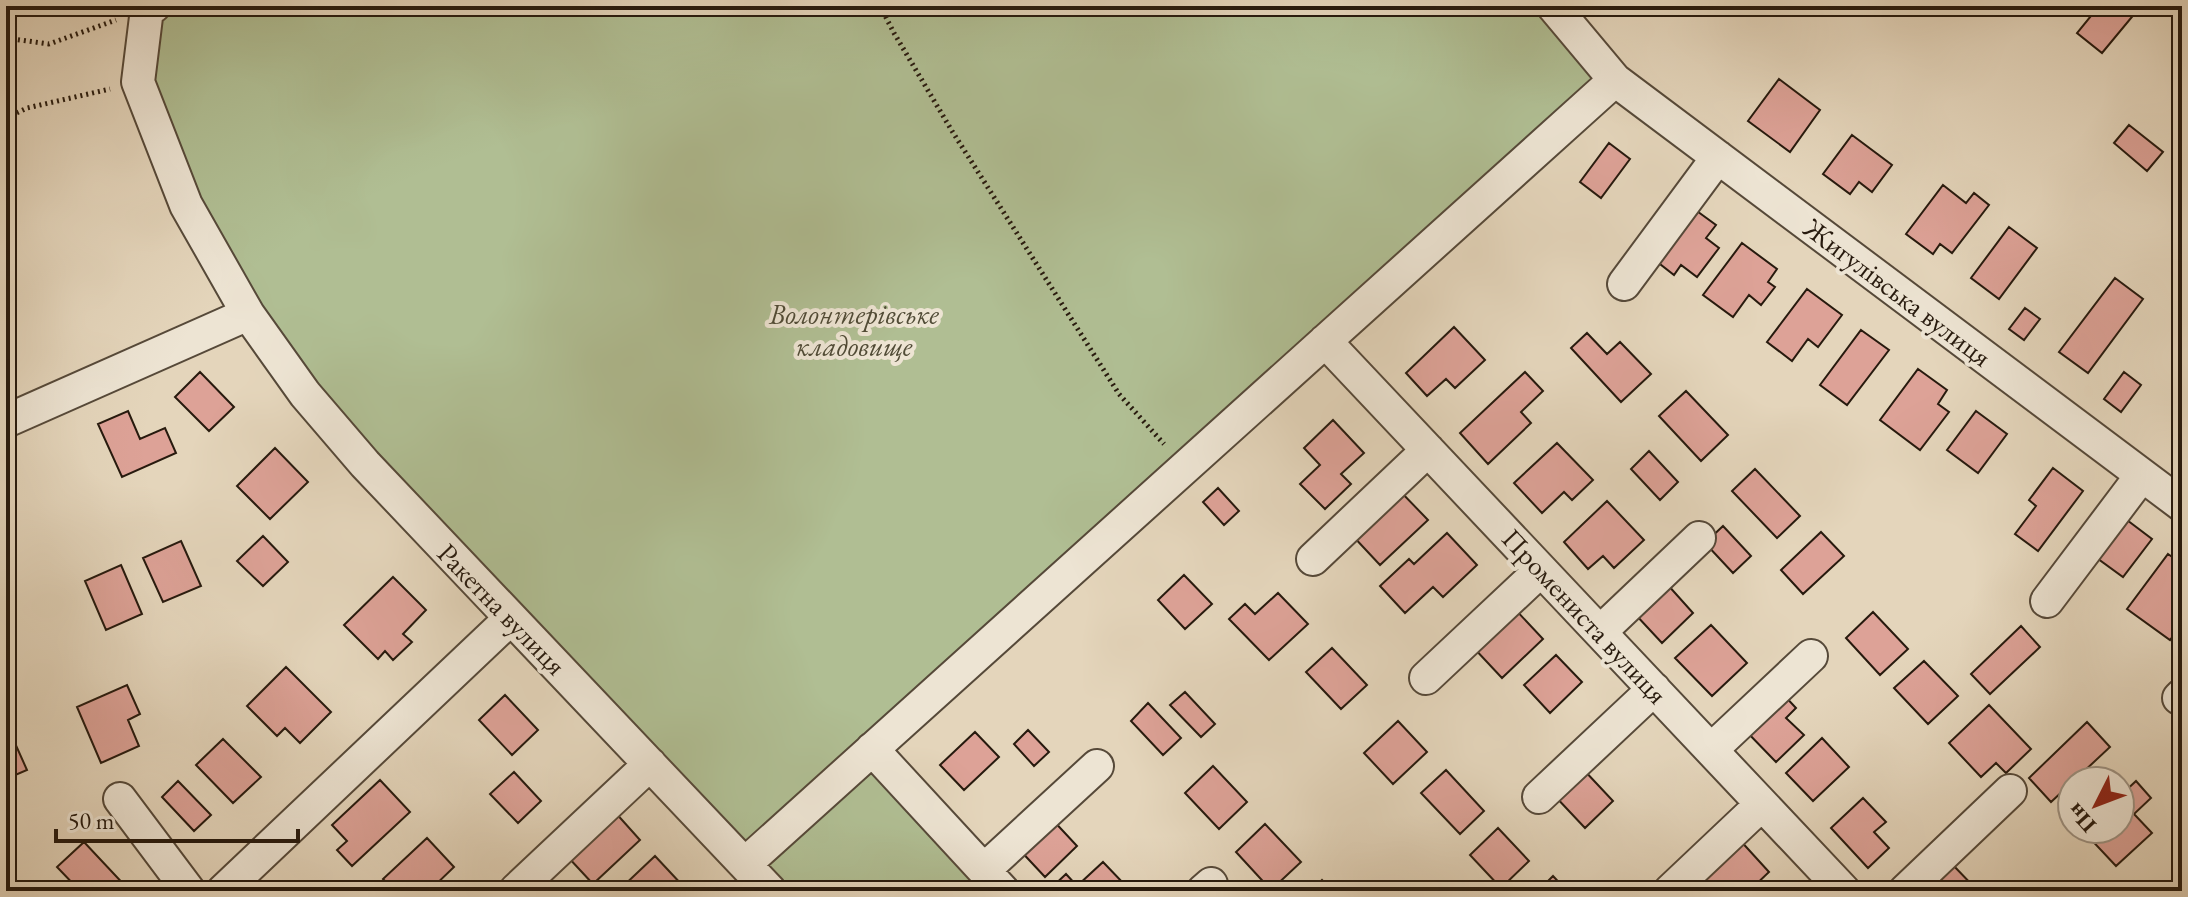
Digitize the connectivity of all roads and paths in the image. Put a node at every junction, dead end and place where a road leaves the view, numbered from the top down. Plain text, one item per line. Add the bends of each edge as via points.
1 (880, 6) edge
2 (1553, 6) edge
3 (149, 7) edge
4 (6, 38) edge
5 (1615, 80) junction
6 (138, 82) junction
7 (6, 118) edge
8 (1718, 157) junction
9 (1624, 284) dead end
10 (248, 314) junction
11 (1325, 341) junction
12 (6, 421) edge
13 (1428, 450) junction
14 (1185, 467) junction
15 (2142, 475) junction
16 (2182, 505) edge
17 (1699, 538) dead end
18 (1313, 559) dead end
19 (1541, 570) junction
20 (2047, 601) dead end
21 (511, 618) junction
22 (1600, 632) junction
23 (1811, 656) dead end
24 (1426, 678) dead end
25 (1654, 689) junction
26 (872, 749) junction
27 (1711, 750) junction
28 (650, 764) junction
29 (1097, 766) dead end
30 (2010, 791) dead end
31 (1539, 797) dead end
32 (120, 799) dead end
33 (1762, 804) junction
34 (993, 880) edge
35 (758, 882) edge
36 (516, 890) edge
37 (189, 891) edge
38 (223, 891) edge
39 (1670, 891) edge
40 (1844, 891) edge
41 (1905, 891) edge

1 - 14 path via 952,131 1119,394
2 - 5 street, Жигулівська вулиця
3 - 4 path via 49,44
3 - 6 street
5 - 8 street, Жигулівська вулиця
5 - 11 street
6 - 7 path via 27,108
6 - 10 street, Ракетна вулиця via 186,205
8 - 9 street
8 - 15 street, Жигулівська вулиця
10 - 12 street
10 - 21 street, Ракетна вулиця via 305,394 365,464
11 - 13 street, Промениста вулиця
11 - 14 street
13 - 18 street
13 - 19 street, Промениста вулиця
14 - 26 street
15 - 16 street, Жигулівська вулиця
15 - 20 street
17 - 22 street
19 - 22 street, Промениста вулиця
19 - 24 street
21 - 28 street, Ракетна вулиця
21 - 38 street
22 - 25 street, Промениста вулиця
23 - 27 street
25 - 27 street, Промениста вулиця
25 - 31 street
26 - 34 street
26 - 35 street
27 - 33 street, Промениста вулиця
28 - 35 street, Ракетна вулиця
28 - 36 street
29 - 34 street
30 - 41 street
32 - 37 street
33 - 39 street
33 - 40 street, Промениста вулиця

